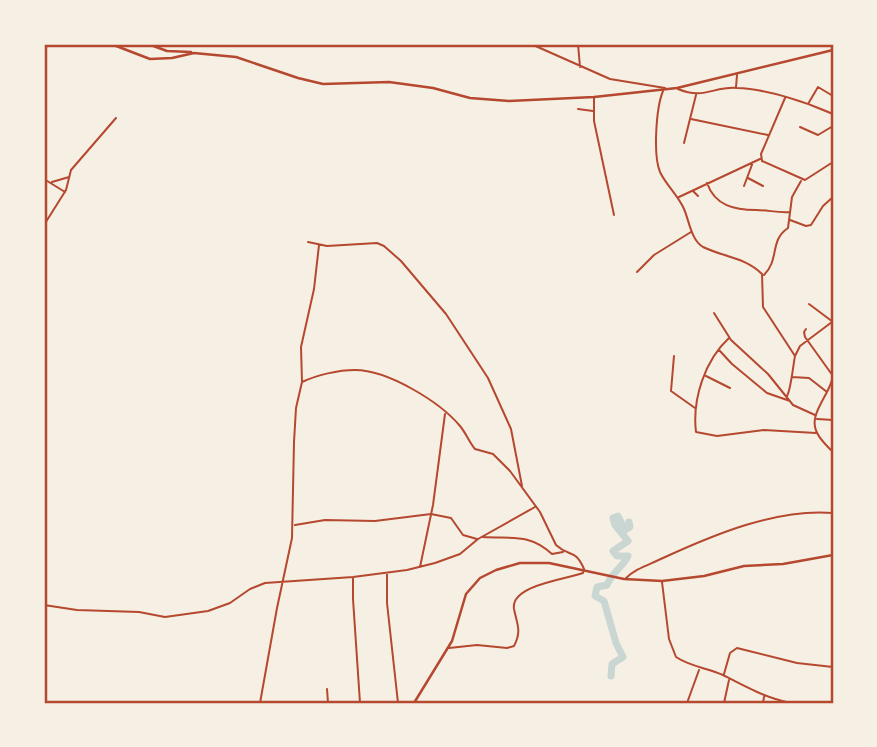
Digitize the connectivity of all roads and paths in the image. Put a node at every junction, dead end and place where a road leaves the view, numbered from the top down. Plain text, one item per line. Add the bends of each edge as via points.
1 (111, 44) edge
2 (148, 44) edge
3 (531, 44) edge
4 (578, 44) edge
5 (833, 50) edge
6 (194, 53) junction
7 (580, 67) junction
8 (737, 74) junction
9 (677, 88) junction
10 (736, 88) junction
11 (671, 89) junction
12 (663, 90) junction
13 (696, 94) junction
14 (833, 96) edge
15 (594, 97) junction
16 (786, 97) junction
17 (807, 105) junction
18 (578, 109) dead end
19 (593, 111) junction
20 (833, 114) edge
21 (116, 118) dead end
22 (691, 119) junction
23 (833, 126) edge
24 (800, 127) dead end
25 (769, 136) junction
26 (684, 143) dead end
27 (761, 159) junction
28 (754, 161) junction
29 (833, 162) edge
30 (69, 177) junction
31 (747, 177) junction
32 (44, 179) edge
33 (802, 180) junction
34 (51, 183) junction
35 (707, 183) junction
36 (744, 186) dead end
37 (763, 186) dead end
38 (693, 190) junction
39 (65, 192) junction
40 (698, 196) dead end
41 (678, 197) junction
42 (833, 197) edge
43 (791, 212) junction
44 (614, 215) dead end
45 (790, 220) junction
46 (44, 225) edge
47 (692, 231) junction
48 (308, 242) dead end
49 (318, 244) junction
50 (637, 271) dead end
51 (763, 276) junction
52 (808, 304) dead end
53 (714, 313) dead end
54 (833, 322) edge
55 (806, 329) dead end
56 (729, 338) junction
57 (807, 341) junction
58 (718, 349) junction
59 (674, 356) dead end
60 (795, 356) junction
61 (705, 376) junction
62 (791, 377) junction
63 (302, 382) junction
64 (730, 388) dead end
65 (827, 392) junction
66 (787, 396) junction
67 (790, 401) junction
68 (697, 409) junction
69 (446, 413) junction
70 (815, 417) junction
71 (833, 420) edge
72 (816, 433) junction
73 (833, 452) edge
74 (522, 487) junction
75 (536, 506) junction
76 (833, 513) edge
77 (431, 514) junction
78 (293, 525) junction
79 (482, 537) junction
80 (478, 539) junction
81 (564, 551) junction
82 (833, 555) edge
83 (419, 567) junction
84 (584, 569) junction
85 (387, 573) junction
86 (353, 578) junction
87 (625, 579) junction
88 (662, 581) junction
89 (283, 583) junction
90 (44, 605) edge
91 (448, 648) junction
92 (833, 667) edge
93 (699, 669) junction
94 (724, 676) junction
95 (730, 680) junction
96 (327, 688) dead end
97 (764, 696) junction
98 (260, 703) edge
99 (328, 703) edge
100 (360, 703) edge
101 (398, 703) edge
102 (414, 703) edge
103 (687, 703) edge
104 (724, 703) edge
105 (763, 703) edge
106 (791, 703) edge

1 - 6 street via 150,59
2 - 6 street
3 - 7 street
4 - 7 street
5 - 8 street
6 - 15 street via 236,57 323,84 388,82 489,100
7 - 11 street via 614,80
8 - 9 street
8 - 10 street
9 - 11 street
9 - 13 street
10 - 13 street
10 - 16 street
11 - 12 street
12 - 15 street
12 - 41 street via 658,113 659,166
13 - 22 street
14 - 17 street via 818,87
15 - 19 street
16 - 17 street
16 - 25 street
17 - 20 street
18 - 19 street
19 - 44 street
21 - 30 street
22 - 25 street
22 - 26 street
23 - 24 street via 818,135
25 - 27 street
27 - 28 street
27 - 33 street
28 - 31 street
28 - 35 street
29 - 33 street
30 - 34 street
30 - 39 street
31 - 36 street
31 - 37 street
32 - 34 street
33 - 43 street via 792,197
34 - 39 street
35 - 38 street
35 - 43 street via 713,197 731,208
38 - 40 street
38 - 41 street
39 - 46 street
41 - 47 street
42 - 45 street via 811,225
43 - 45 street
45 - 51 street via 777,237 771,266
47 - 50 street
47 - 51 street via 703,247 735,257
48 - 49 street
49 - 63 street via 301,347
49 - 74 street via 381,244 446,314 488,378 511,429
51 - 60 street via 763,307
52 - 54 street
53 - 56 street
54 - 57 street
55 - 57 street
56 - 58 street
56 - 66 street
57 - 60 street
57 - 65 street via 833,376
58 - 61 street
58 - 67 street via 766,393
59 - 68 street via 671,391
60 - 62 street
61 - 64 street
61 - 68 street
62 - 65 street via 809,378
62 - 66 street
63 - 69 street via 356,370 368,372 424,395
63 - 78 street via 296,408
65 - 70 street
66 - 67 street
67 - 70 street
68 - 72 street via 698,433
69 - 74 street via 475,449 495,456
69 - 77 street
70 - 71 street
70 - 72 street
72 - 73 street
74 - 75 street
75 - 79 street
75 - 81 street via 554,543
76 - 87 street via 766,520 735,529 635,570
77 - 78 street
77 - 80 street via 449,517 463,536
77 - 83 street
78 - 89 street
79 - 80 street
79 - 81 street via 530,539 554,554
80 - 83 street via 452,558
81 - 84 street via 577,555
82 - 88 street
83 - 85 street
84 - 87 street
84 - 91 street via 520,563 488,573 466,594
84 - 91 street via 519,596 514,605 519,632 514,646
85 - 86 street
85 - 101 street
86 - 89 street
86 - 100 street
87 - 88 street
88 - 93 street via 673,653
89 - 90 street via 262,583 223,606 177,616
89 - 98 street
91 - 102 street
92 - 94 street via 737,648 730,653
93 - 94 street
93 - 103 street
94 - 95 street
95 - 97 street
95 - 104 street
96 - 99 street
97 - 105 street
97 - 106 street

